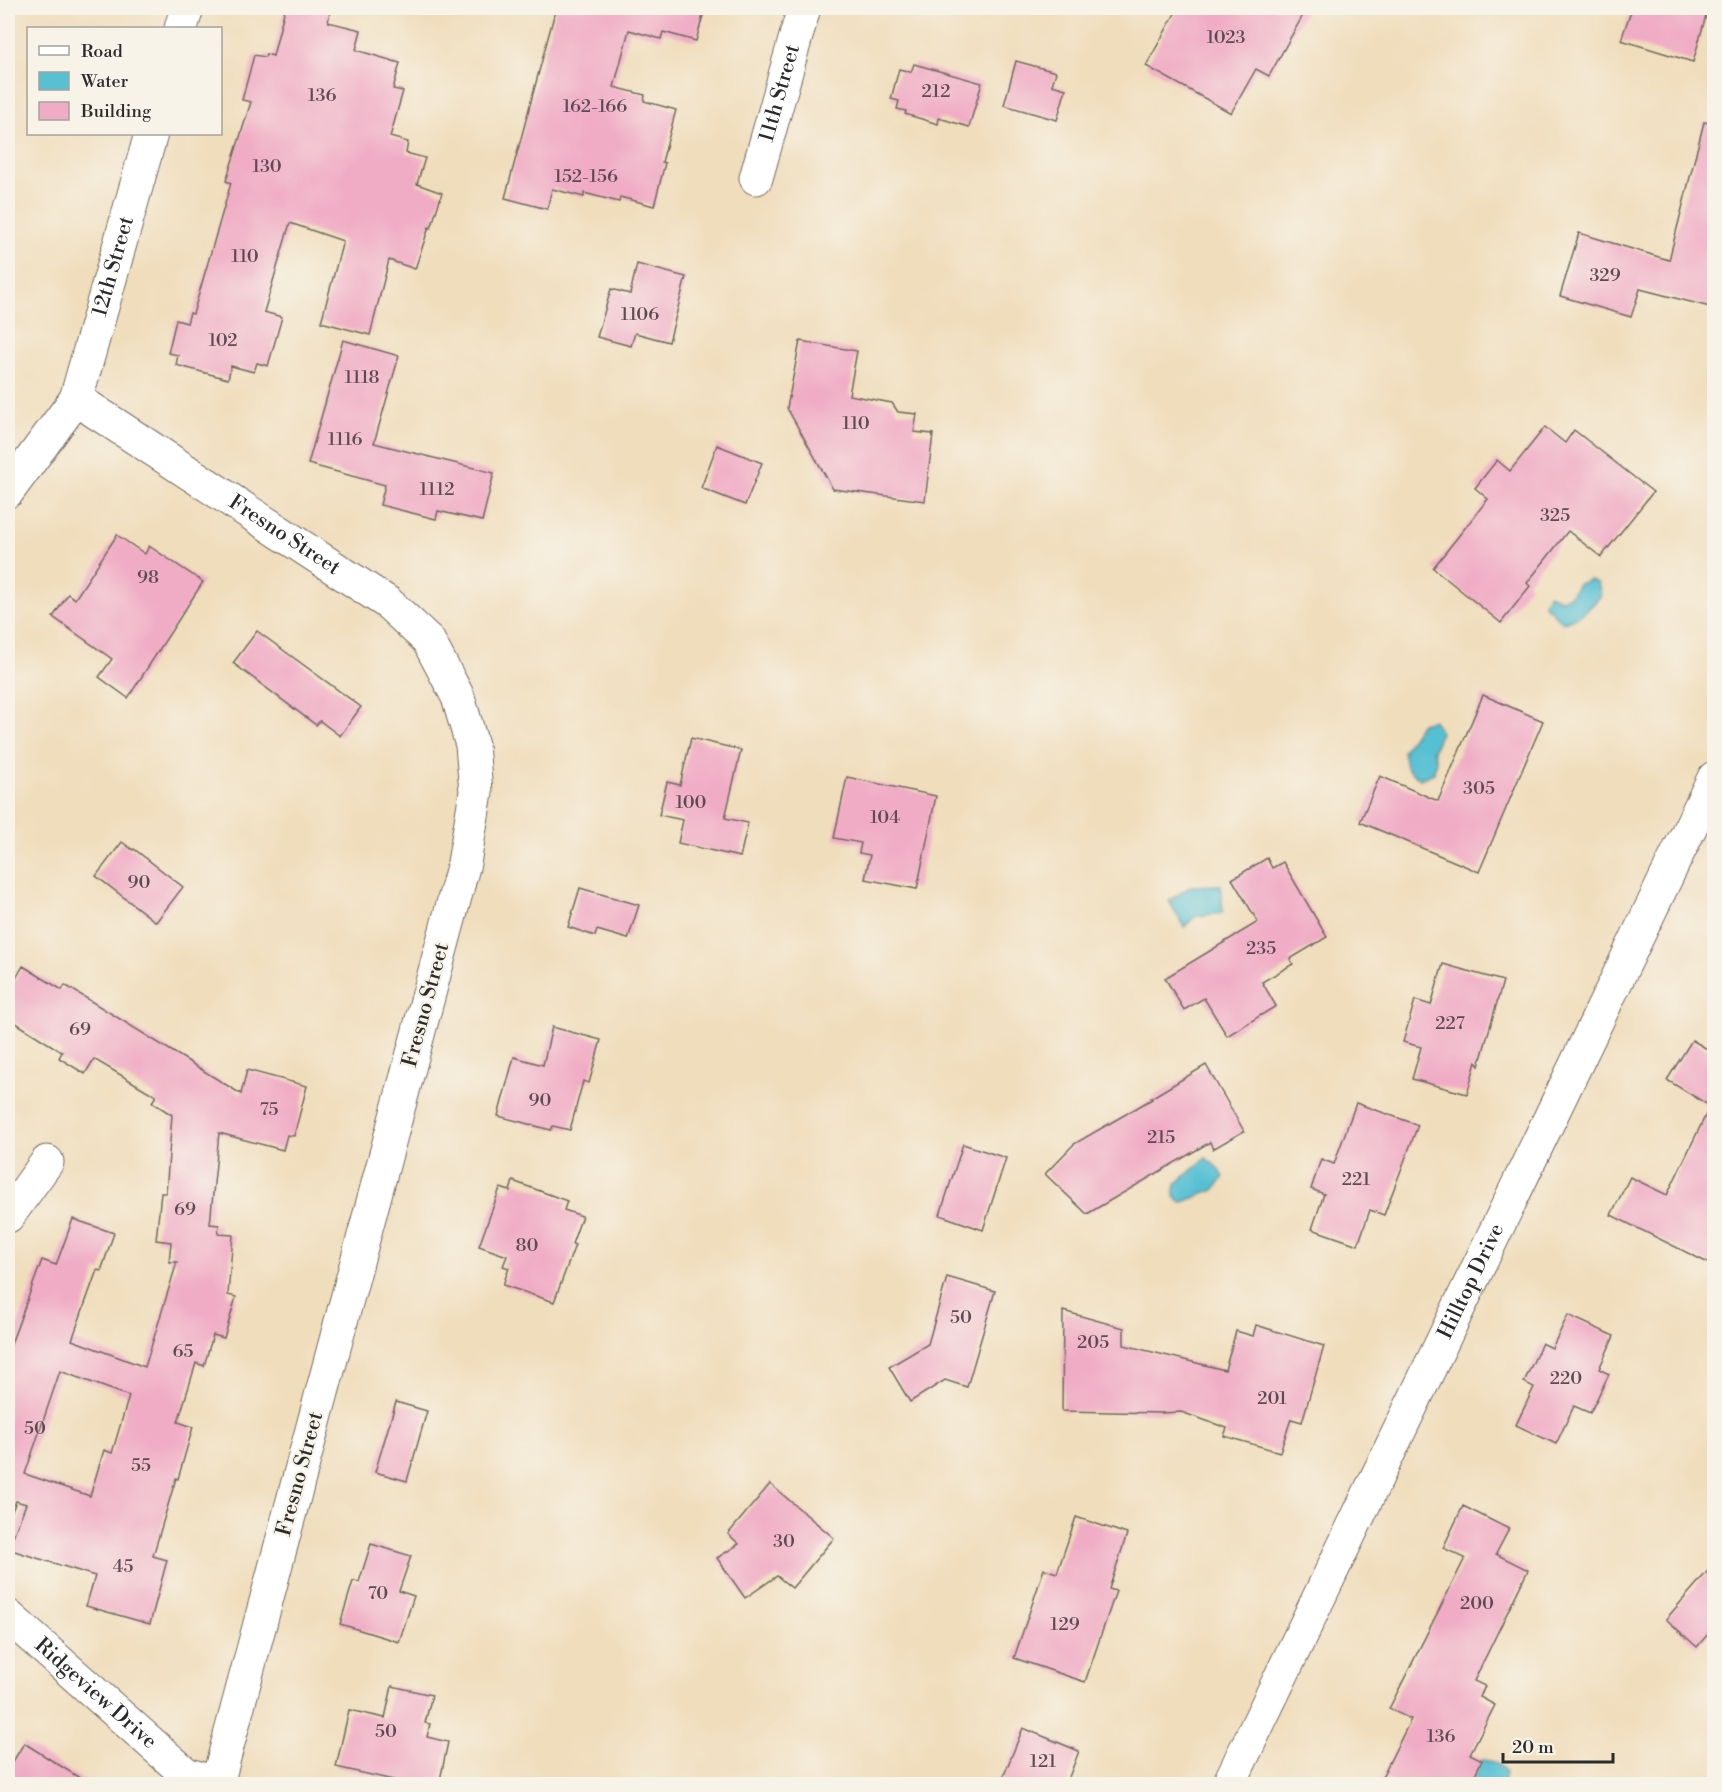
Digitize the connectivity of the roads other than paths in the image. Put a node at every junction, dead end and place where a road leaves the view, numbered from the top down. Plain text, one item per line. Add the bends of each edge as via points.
1 (187, 8) edge
2 (804, 8) edge
3 (181, 27) edge
4 (151, 135) edge
5 (756, 178) dead end
6 (76, 399) junction
7 (8, 491) edge
8 (1714, 778) edge
9 (47, 1162) dead end
10 (8, 1216) edge
11 (8, 1616) edge
12 (217, 1785) edge
13 (1229, 1785) edge

1 - 3 street
2 - 5 street, 11th Street
4 - 6 street, 12th Street
6 - 7 street
6 - 12 street, Fresno Street via 388,603 428,640 458,697 472,745 476,792 464,863
8 - 13 street, Hilltop Drive
9 - 10 street
11 - 12 street, Ridgeview Drive via 186,1774

